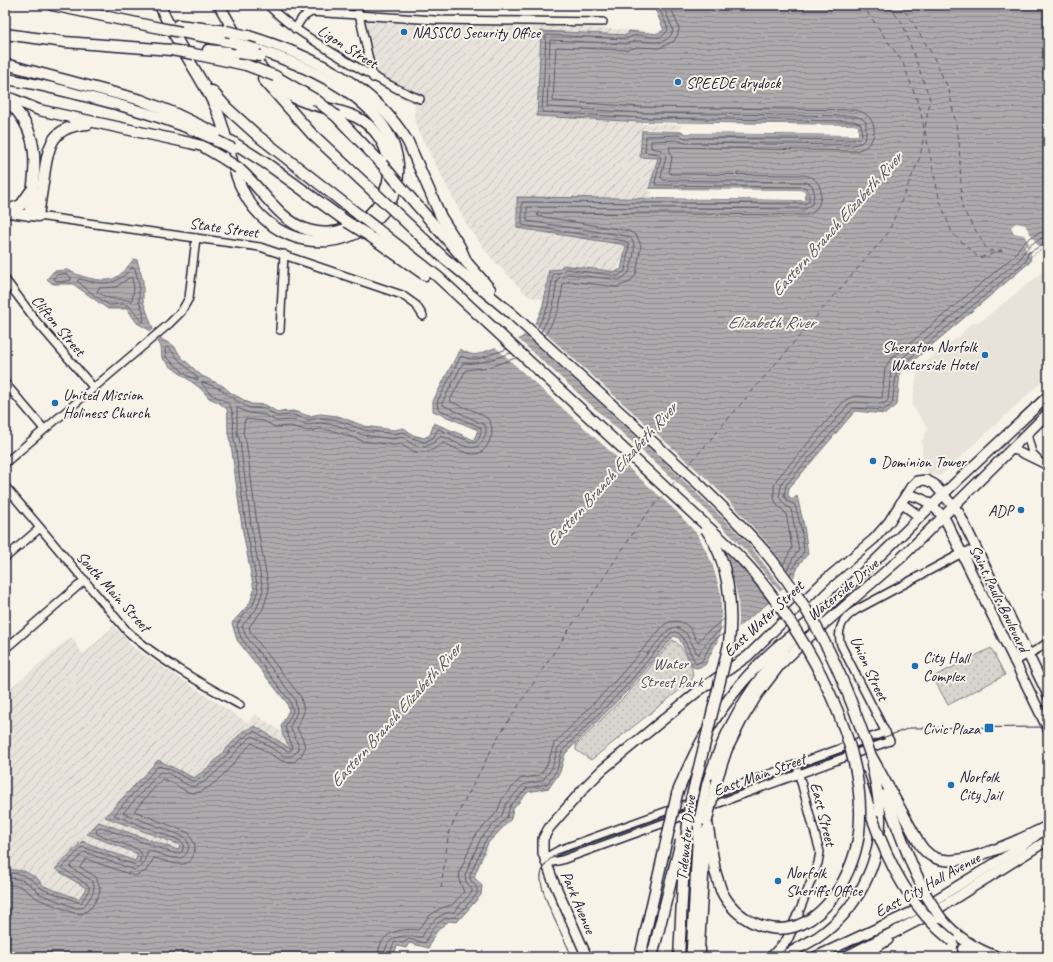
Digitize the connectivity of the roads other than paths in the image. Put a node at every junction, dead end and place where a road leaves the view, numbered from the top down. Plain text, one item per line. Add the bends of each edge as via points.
1 (52, 5) edge
2 (160, 5) edge
3 (219, 5) edge
4 (268, 5) edge
5 (356, 5) edge
6 (359, 15) junction
7 (603, 22) dead end
8 (295, 29) junction
9 (201, 32) junction
10 (5, 34) edge
11 (234, 39) junction
12 (258, 53) junction
13 (219, 54) junction
14 (5, 64) edge
15 (198, 76) junction
16 (373, 78) junction
17 (5, 79) edge
18 (5, 96) edge
19 (5, 99) edge
20 (420, 99) dead end
21 (101, 123) junction
22 (216, 137) junction
23 (33, 185) junction
24 (5, 211) edge
25 (34, 215) junction
26 (196, 238) junction
27 (284, 254) junction
28 (467, 263) junction
29 (5, 279) edge
30 (460, 299) junction
31 (512, 314) junction
32 (423, 316) dead end
33 (280, 330) dead end
34 (5, 383) edge
35 (93, 388) junction
36 (1048, 396) edge
37 (1048, 413) edge
38 (44, 429) junction
39 (1027, 434) junction
40 (1010, 450) junction
41 (1040, 462) junction
42 (5, 463) edge
43 (1048, 466) edge
44 (5, 486) edge
45 (944, 493) junction
46 (905, 503) junction
47 (954, 505) junction
48 (931, 506) junction
49 (942, 516) junction
50 (920, 517) junction
51 (698, 518) junction
52 (40, 528) junction
53 (962, 553) junction
54 (5, 558) edge
55 (989, 573) junction
56 (85, 580) junction
57 (1000, 596) junction
58 (987, 606) junction
59 (819, 615) junction
60 (1048, 642) edge
61 (5, 649) edge
62 (1028, 655) junction
63 (1014, 662) junction
64 (1048, 695) edge
65 (240, 705) dead end
66 (1048, 729) edge
67 (886, 732) junction
68 (890, 741) joint
69 (870, 754) junction
70 (854, 760) junction
71 (796, 765) junction
72 (799, 774) junction
73 (690, 804) junction
74 (703, 823) junction
75 (1048, 826) edge
76 (1048, 840) edge
77 (546, 861) junction
78 (697, 913) junction
79 (798, 915) joint
80 (924, 917) junction
81 (818, 937) junction
82 (699, 954) edge
83 (587, 957) edge
84 (640, 957) edge
85 (652, 957) edge
86 (679, 957) edge
87 (691, 957) edge
88 (771, 957) edge
89 (784, 957) edge
90 (794, 957) edge
91 (815, 957) edge
92 (846, 957) edge
93 (861, 957) edge
94 (978, 957) edge
95 (998, 957) edge

1 - 9 highway
2 - 15 highway via 180,48
3 - 11 highway
4 - 8 street, Ligon Street
5 - 6 street
6 - 7 street via 435,20
6 - 8 street via 311,12 302,18
6 - 16 street
8 - 16 street, Ligon Street
9 - 11 highway via 216,39
9 - 28 highway, bridge via 211,29 226,31 288,50 320,64 366,93 384,109 408,142 441,217
10 - 13 highway, bridge via 65,42
11 - 12 highway, bridge
11 - 21 highway, bridge via 285,92 301,101 342,111 367,123 384,145 389,176 384,197 368,217 347,229 335,232 321,232 301,227 286,217 238,168 202,146
11 - 31 highway, bridge via 263,79 311,133 444,258
12 - 13 highway, bridge
12 - 15 highway via 302,68 336,85 363,103 385,129 395,152 397,176 390,202 372,225 359,233 344,239 319,241 290,234 267,221 253,207 237,179 216,109
13 - 28 highway, bridge via 275,76 316,100 336,116 382,164
14 - 22 highway via 141,100 174,113
15 - 30 highway, bridge via 228,109 258,136 438,277
16 - 20 street, Ligon Street
17 - 22 highway via 129,106
18 - 21 highway via 39,110
19 - 23 highway via 24,120 32,138 35,161
21 - 25 highway via 70,126 62,130 51,142
22 - 30 highway, bridge via 285,178
23 - 24 highway via 24,203 15,209
23 - 25 highway
24 - 25 main road, State Street
25 - 26 street, State Street
26 - 27 street, State Street via 260,247
26 - 35 street via 188,298 181,312
27 - 32 street, State Street via 402,295 416,305
27 - 33 street
28 - 31 highway
29 - 35 street, Clifton Street via 37,322
30 - 51 highway
31 - 69 highway, bridge via 701,486 770,559 810,614 831,652 850,695
34 - 38 street
35 - 38 street
36 - 45 main road, Waterside Drive
37 - 39 main road, Waterside Drive
38 - 42 street
39 - 40 main road, Waterside Drive
39 - 41 street via 1032,453
40 - 41 street
40 - 47 main road, Waterside Drive
41 - 43 street
44 - 52 street, South Main Street
45 - 46 main road, East Water Street via 931,483 921,480 913,485
45 - 47 main road, Saint Pauls Boulevard
45 - 48 main road, Waterside Drive
46 - 48 main road via 917,496
46 - 50 main road
46 - 77 main road, East Water Street via 874,539 824,581 748,656 696,692 594,778 546,832 542,846
47 - 49 main road, Waterside Drive
47 - 55 main road, Saint Pauls Boulevard
48 - 49 main road, Saint Pauls Boulevard
48 - 50 main road, Waterside Drive
49 - 53 main road, Saint Pauls Boulevard
49 - 74 main road, Waterside Drive, bridge via 893,566 808,638 780,665 762,688 727,750
50 - 59 main road, Waterside Drive
51 - 70 highway, bridge via 749,568 798,634 831,696
51 - 73 highway, bridge via 708,532 721,561 731,614 729,644
52 - 54 street
52 - 56 street, South Main Street
53 - 55 main road via 971,552
53 - 58 main road, Saint Pauls Boulevard
53 - 67 street, Union Street via 856,610 842,625 841,645
55 - 57 main road, Saint Pauls Boulevard
56 - 61 street
56 - 65 street, South Main Street via 138,641
57 - 58 main road
57 - 62 main road, Saint Pauls Boulevard
58 - 63 main road, Saint Pauls Boulevard
59 - 74 main road, Tidewater Drive, bridge via 773,661 746,697 721,743 707,784
59 - 84 highway, bridge via 776,648 736,691 706,734 688,767 677,794
60 - 62 street
62 - 63 street
62 - 64 main road, Saint Pauls Boulevard
63 - 66 main road, Saint Pauls Boulevard
67 - 68 street, Union Street
67 - 71 street, East Main Street
68 - 72 street, East Main Street
69 - 75 highway via 919,843 934,857 954,860 990,851
69 - 81 highway via 878,800 879,830 874,857 866,880 847,910
69 - 95 highway, bridge via 926,895 940,917 960,938
70 - 74 highway, bridge via 860,805 857,846 846,876 824,908 812,918 797,925 785,928 756,924 739,914 729,904 721,890
70 - 94 highway, bridge via 877,831 900,881 924,915 952,941
71 - 72 street, East Street
71 - 77 street, East Main Street via 559,850
72 - 77 street, East Main Street via 562,860
72 - 79 street, East Street via 819,844 820,856
73 - 85 highway, bridge
73 - 86 highway, bridge
74 - 78 main road, Tidewater Drive
75 - 91 main road, East City Hall Avenue via 1022,847 930,904
76 - 80 main road, East City Hall Avenue
77 - 83 main road, Park Avenue
78 - 82 main road, Tidewater Drive
78 - 87 main road, Tidewater Drive
79 - 88 main road via 787,940
80 - 92 highway
80 - 93 main road, East City Hall Avenue
81 - 89 highway
81 - 90 highway

